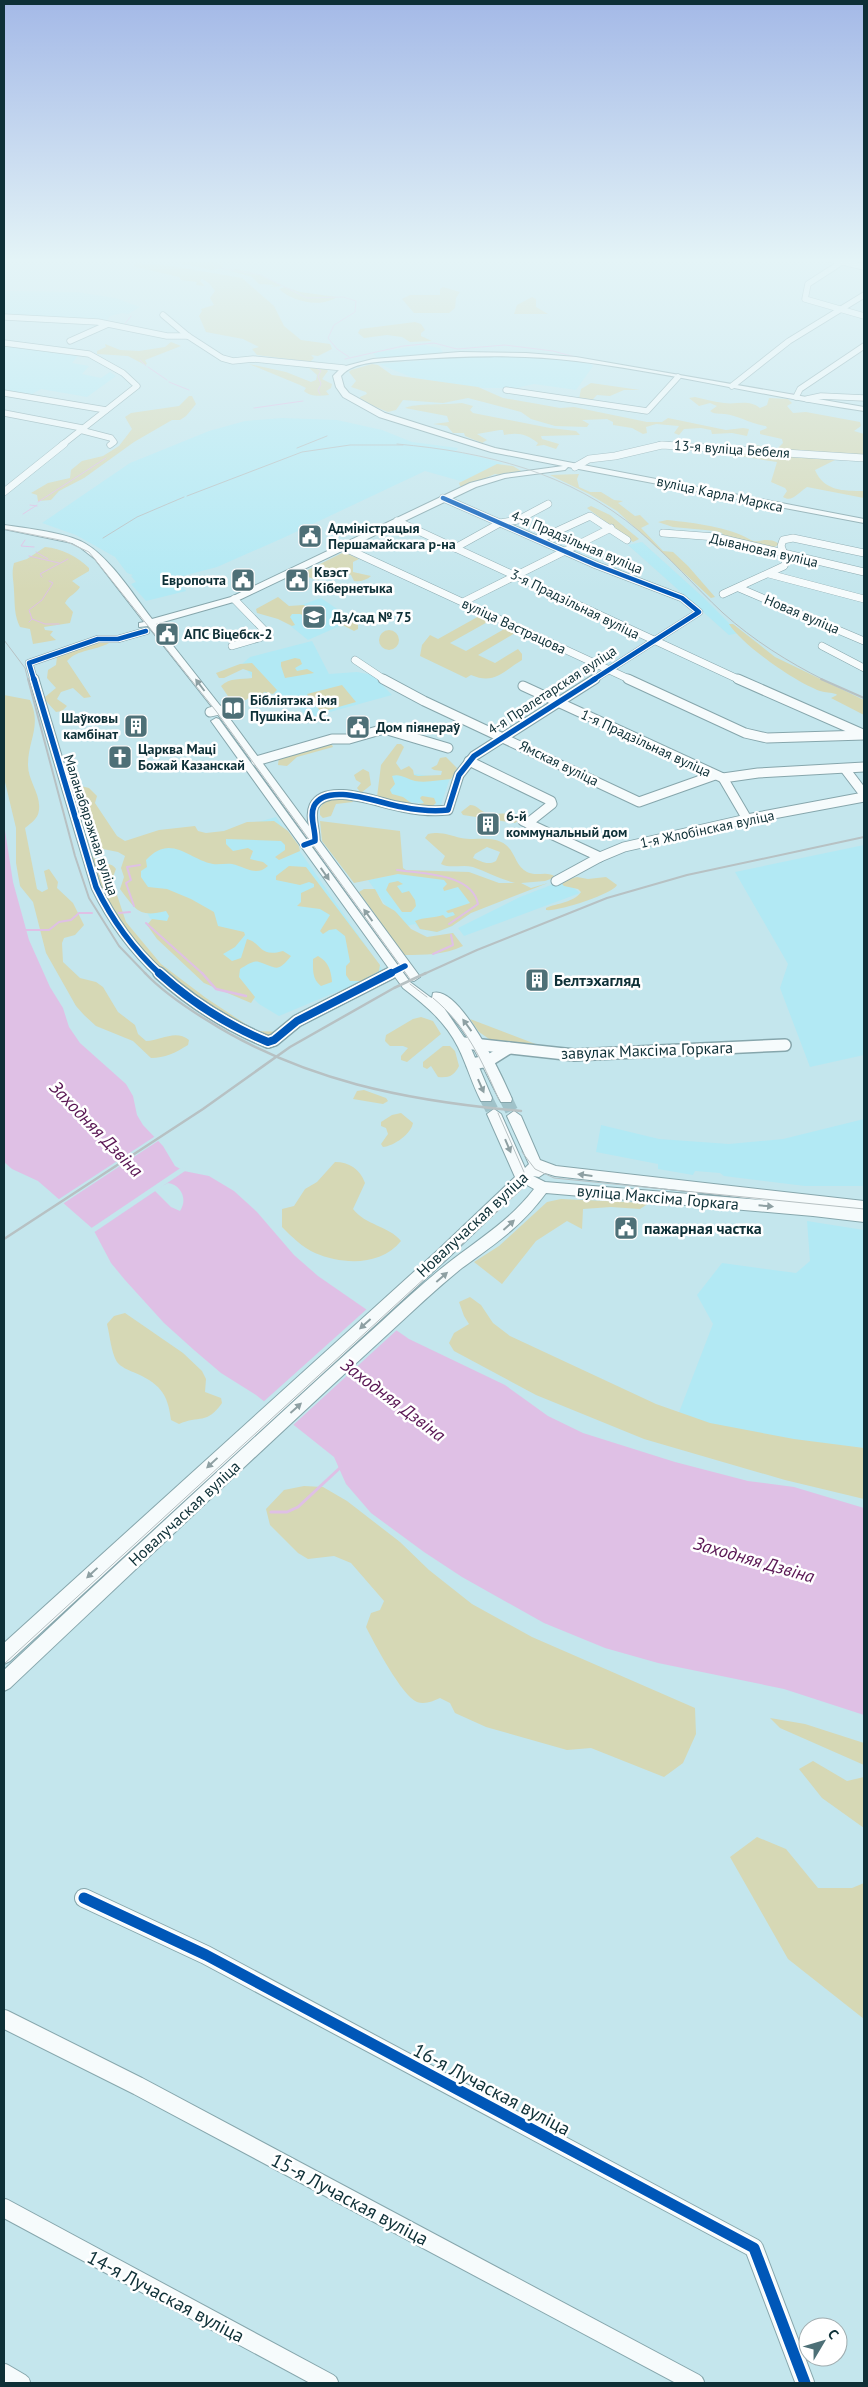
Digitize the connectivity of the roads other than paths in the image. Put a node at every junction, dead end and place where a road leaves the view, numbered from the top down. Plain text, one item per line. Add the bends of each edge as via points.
1 (117, 369) edge
2 (343, 369) edge
3 (633, 369) edge
4 (753, 369) edge
5 (829, 369) edge
6 (678, 377) junction
7 (732, 386) junction
8 (506, 390) dead end
9 (4, 394) edge
10 (796, 397) junction
11 (864, 398) edge
12 (808, 399) junction
13 (864, 409) edge
14 (106, 410) junction
15 (4, 413) edge
16 (81, 429) junction
17 (110, 445) dead end
18 (864, 458) edge
19 (541, 460) junction
20 (575, 467) junction
21 (546, 471) junction
22 (4, 492) edge
23 (443, 498) junction
24 (548, 504) dead end
25 (397, 521) junction
26 (864, 521) edge
27 (500, 523) junction
28 (611, 528) junction
29 (8, 530) edge
30 (663, 533) dead end
31 (540, 539) junction
32 (627, 540) dead end
33 (343, 547) junction
34 (455, 548) junction
35 (564, 551) junction
36 (864, 553) edge
37 (787, 555) junction
38 (864, 572) edge
39 (769, 574) junction
40 (517, 576) junction
41 (739, 588) junction
42 (723, 594) dead end
43 (234, 599) junction
44 (864, 599) edge
45 (463, 602) junction
46 (699, 612) joint
47 (146, 626) junction
48 (651, 640) junction
49 (864, 641) edge
50 (232, 646) dead end
51 (822, 646) dead end
52 (355, 660) dead end
53 (864, 668) edge
54 (607, 669) junction
55 (523, 686) dead end
56 (557, 702) junction
57 (215, 711) junction
58 (864, 735) edge
59 (502, 736) junction
60 (448, 748) dead end
61 (469, 761) junction
62 (256, 762) junction
63 (864, 766) edge
64 (845, 769) junction
65 (719, 777) junction
66 (864, 795) edge
67 (283, 808) junction
68 (747, 819) junction
69 (309, 843) junction
70 (323, 852) junction
71 (312, 855) junction
72 (600, 856) junction
73 (556, 881) dead end
74 (343, 890) junction
75 (400, 969) junction
76 (431, 997) junction
77 (479, 1042) junction
78 (464, 1043) junction
79 (785, 1045) dead end
80 (509, 1048) junction
81 (488, 1061) junction
82 (472, 1064) junction
83 (486, 1098) tunnel mouth
84 (506, 1099) tunnel mouth
85 (494, 1114) tunnel mouth
86 (514, 1116) tunnel mouth
87 (537, 1164) junction
88 (522, 1177) junction
89 (543, 1187) junction
90 (660, 1190) junction
91 (864, 1206) edge
92 (864, 1217) edge
93 (38, 1624) junction
94 (51, 1638) junction
95 (4, 1655) edge
96 (4, 1682) edge
97 (84, 1898) dead end
98 (4, 2019) edge
99 (6, 2212) edge
100 (4, 2372) edge
101 (21, 2383) edge
102 (329, 2383) edge
103 (695, 2383) edge
104 (805, 2383) edge

1 - 14 street via 137,384
2 - 19 main road, вуліца Карла Маркса via 337,376 340,388 354,401 382,416 494,450
3 - 6 main road
4 - 7 street
5 - 10 street via 800,389
6 - 7 main road
6 - 8 street via 647,411
7 - 10 main road
9 - 14 street
10 - 12 main road
11 - 12 street via 821,396
12 - 13 main road
14 - 16 street
15 - 16 street
16 - 17 street via 111,438 114,442
16 - 22 street
18 - 20 street, 13-я вуліца Бебеля via 672,444 638,448 620,456 594,458
19 - 20 main road, вуліца Карла Маркса
19 - 21 main road via 549,466
20 - 21 main road, вуліца Карла Маркса
20 - 26 main road, вуліца Карла Маркса
21 - 23 main road, вуліца Карла Маркса via 488,480
23 - 25 main road, вуліца Карла Маркса
23 - 27 street, 4-я Прадзільная вуліца
24 - 27 street via 518,520
25 - 33 main road, вуліца Карла Маркса
25 - 34 street, 3-я Прадзільная вуліца
27 - 31 street, 4-я Прадзільная вуліца
27 - 34 street
28 - 31 street via 590,516
28 - 32 street
28 - 35 street
29 - 47 main road via 84,546 98,557
30 - 37 street, Дывановая вуліца via 716,537
31 - 35 street, 4-я Прадзільная вуліца
33 - 43 main road, вуліца Карла Маркса
33 - 45 street, вуліца Вастрацова
34 - 40 street, 3-я Прадзільная вуліца
35 - 40 street
35 - 46 street, 4-я Прадзільная вуліца via 682,598
36 - 37 street via 793,538 783,540 781,546
37 - 38 street, Дывановая вуліца
37 - 39 street via 787,563
39 - 41 street
39 - 44 street
40 - 45 street
40 - 48 street, 3-я Прадзільная вуліца
41 - 42 street
41 - 49 street, Новая вуліца
43 - 47 main road, вуліца Карла Маркса
43 - 50 street via 268,635
45 - 54 street, вуліца Вастрацова
46 - 48 street, 4-я Пралетарская вуліца
47 - 57 main road
47 - 75 street, Маланабярэжная вуліца via 118,639 98,639 29,663 78,833 107,910 144,959 175,988 234,1028 268,1042 297,1021
48 - 54 street, 4-я Пралетарская вуліца
48 - 58 street, 3-я Прадзільная вуліца
51 - 53 street
52 - 59 street, Ямская вуліца via 418,698
54 - 56 street, 4-я Пралетарская вуліца
54 - 58 street, вуліца Вастрацова via 745,733 767,738
55 - 56 street, 1-я Прадзільная вуліца
56 - 59 street, 4-я Пралетарская вуліца
56 - 65 street, 1-я Прадзільная вуліца
57 - 62 main road
57 - 67 main road
59 - 61 street, 4-я Пралетарская вуліца
59 - 65 street, Ямская вуліца via 639,802
60 - 62 street via 384,730 349,739 332,739
61 - 69 street, 4-я Пралетарская вуліца via 458,773 448,810 401,807 368,798 329,795 313,808 317,832
61 - 72 street via 551,802 526,822
62 - 67 main road
63 - 64 street, 1-я Прадзільная вуліца
64 - 65 street, 1-я Прадзільная вуліца via 753,772
64 - 66 street, 1-я Жлобінская вуліца
65 - 68 street
66 - 68 street, 1-я Жлобінская вуліца via 861,799
67 - 69 main road
68 - 72 street, 1-я Жлобінская вуліца via 624,847
69 - 70 main road
69 - 71 main road
70 - 71 street
70 - 74 main road
71 -> 74 main road
72 - 73 street, 1-я Жлобінская вуліца
74 - 75 main road
75 - 76 main road
77 -> 76 main road via 467,1024
76 - 78 main road
77 - 78 street, завулак Максіма Горкага
77 - 80 street, завулак Максіма Горкага
77 - 81 main road
78 - 82 main road
79 - 80 street, завулак Максіма Горкага via 573,1055
80 - 81 street
81 - 82 street
81 - 84 main road
82 -> 83 main road
85 -> 88 main road
86 - 87 main road
87 - 88 main road, Новалучаская вуліца
87 - 89 main road, Новалучаская вуліца
90 -> 87 main road, вуліца Максіма Горкага via 555,1171
88 - 89 main road, вуліца Максіма Горкага
88 -> 93 main road, Новалучаская вуліца
89 - 90 main road, вуліца Максіма Горкага
94 -> 89 main road, Новалучаская вуліца via 414,1301 526,1210
90 - 91 main road, вуліца Максіма Горкага
90 -> 92 main road, вуліца Максіма Горкага
93 - 94 street
93 - 95 main road, Новалучаская вуліца
94 - 96 main road, Новалучаская вуліца
97 - 104 street, 16-я Лучаская вуліца via 206,1956 754,2248
98 - 103 street, 15-я Лучаская вуліца via 138,2086
99 - 102 street, 14-я Лучаская вуліца
100 - 101 street

